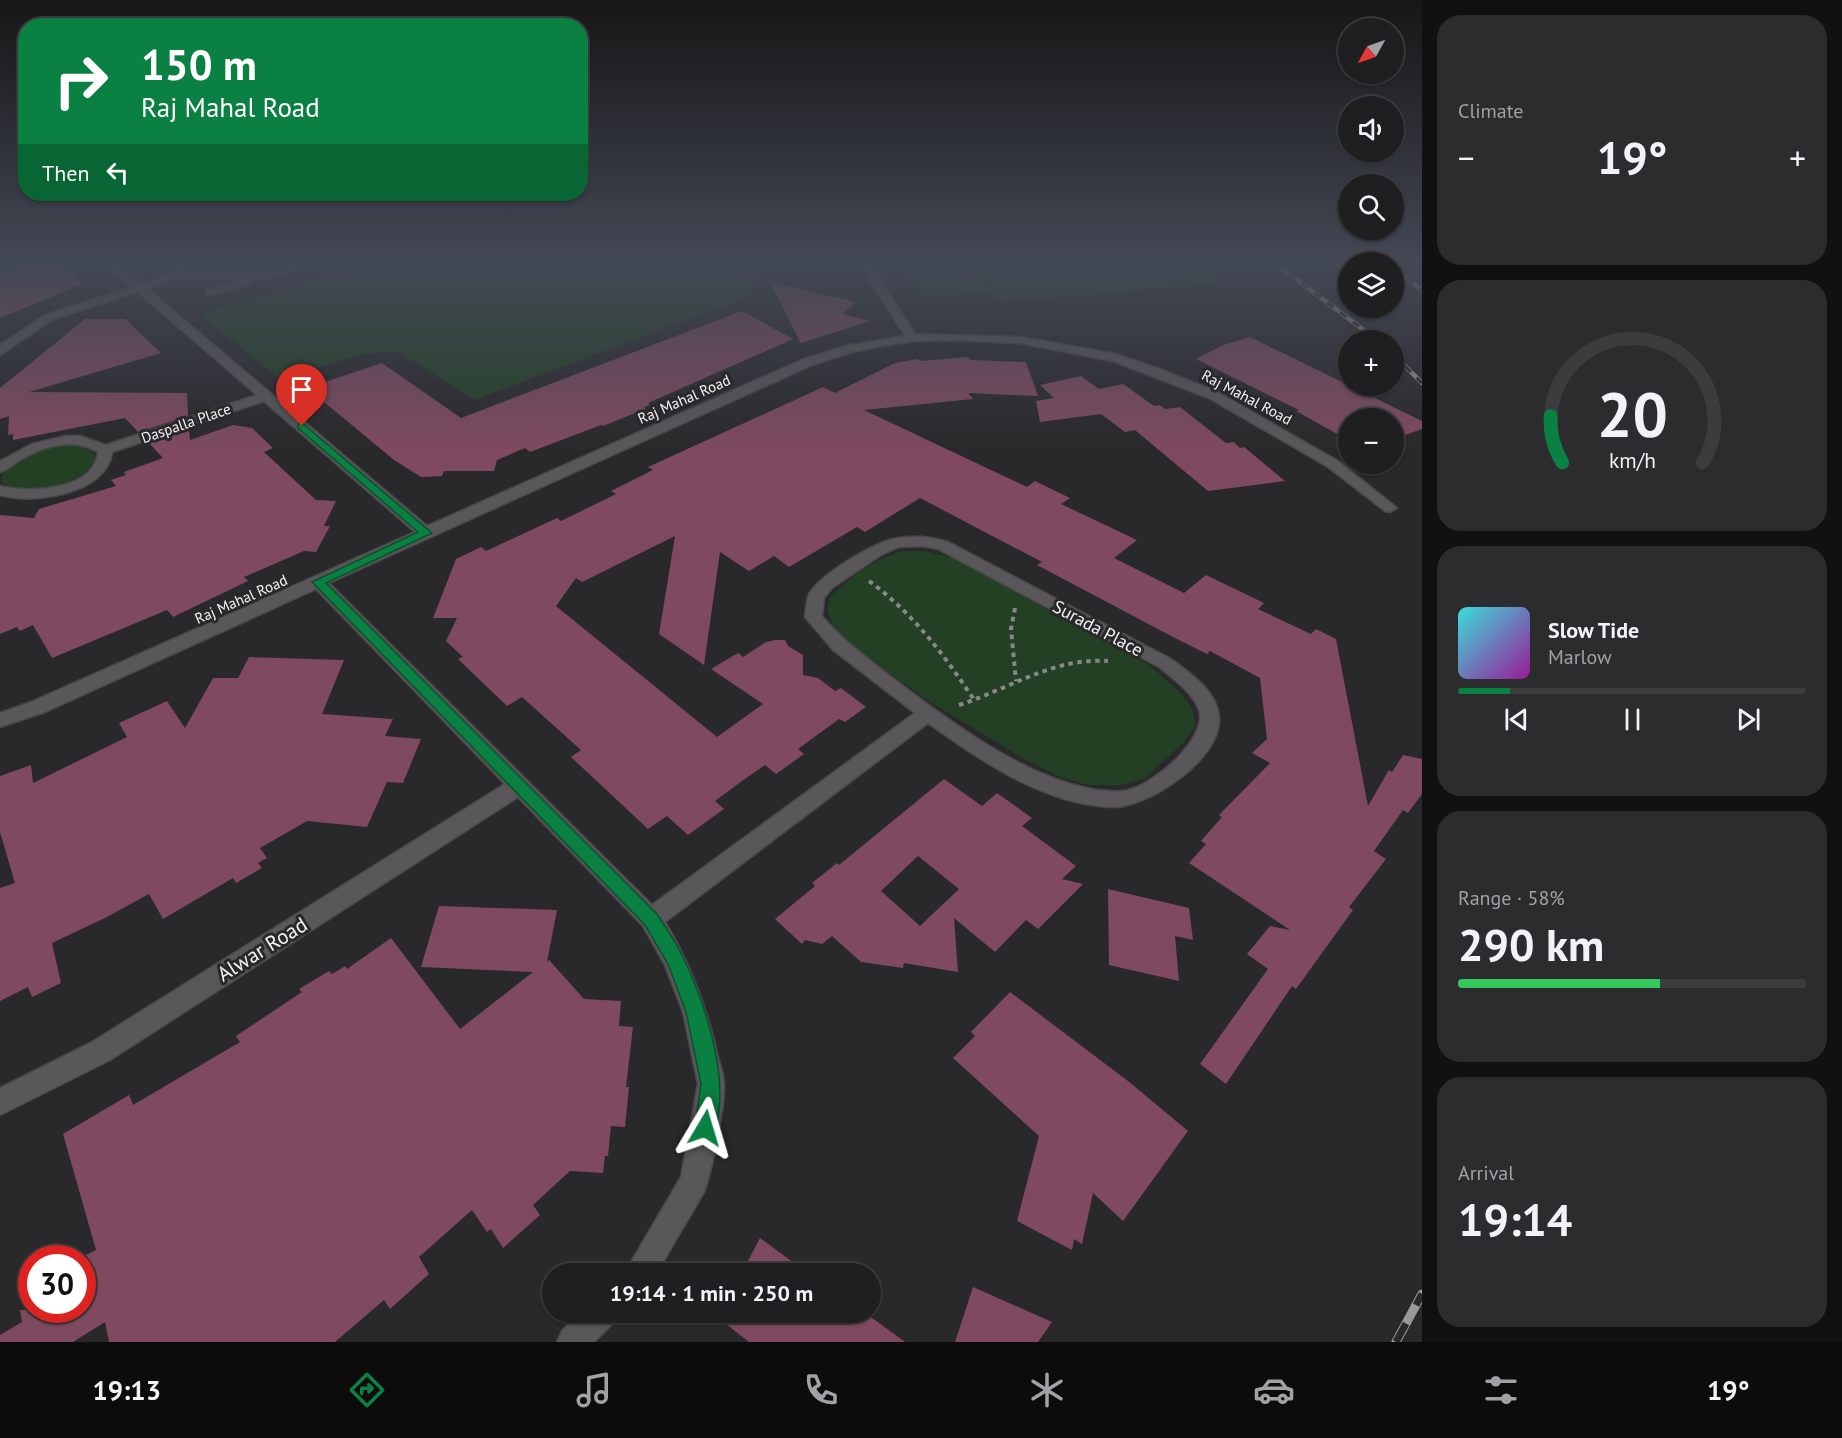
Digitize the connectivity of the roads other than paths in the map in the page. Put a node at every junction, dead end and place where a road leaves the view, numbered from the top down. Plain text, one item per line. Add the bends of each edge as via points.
1 (33, 327) edge
2 (186, 327) edge
3 (905, 327) edge
4 (912, 338) junction
5 (0, 351) edge
6 (267, 396) junction
7 (105, 450) junction
8 (0, 468) edge
9 (0, 490) edge
10 (1390, 508) dead end
11 (426, 533) junction
12 (318, 582) junction
13 (927, 714) junction
14 (0, 720) edge
15 (519, 786) junction
16 (651, 919) junction
17 (0, 1102) edge
18 (645, 1263) edge
19 (591, 1323) edge
20 (573, 1342) edge

1 - 5 street
2 - 6 street
3 - 4 street
4 - 10 street, Raj Mahal Road via 1020,340 1116,358 1213,395 1334,464
4 - 11 street, Raj Mahal Road via 850,349 808,362
6 - 7 street, Daspalla Place
6 - 11 street
7 - 8 street via 92,442 56,442 23,453
7 - 9 street via 105,462 99,469 68,488 25,495
11 - 12 street, Raj Mahal Road
12 - 14 street, Raj Mahal Road via 38,707
12 - 15 street
13 - 13 street, Surada Place via 833,641 813,617 816,597 826,584 896,543 922,541 943,545 1165,663 1206,702 1211,720 1204,742 1183,763 1152,788 1129,798 1059,790
13 - 16 street
15 - 16 street
15 - 17 street, Alwar Road via 101,1051
16 - 18 street via 675,960 695,1012 711,1084 693,1182
19 - 20 street

